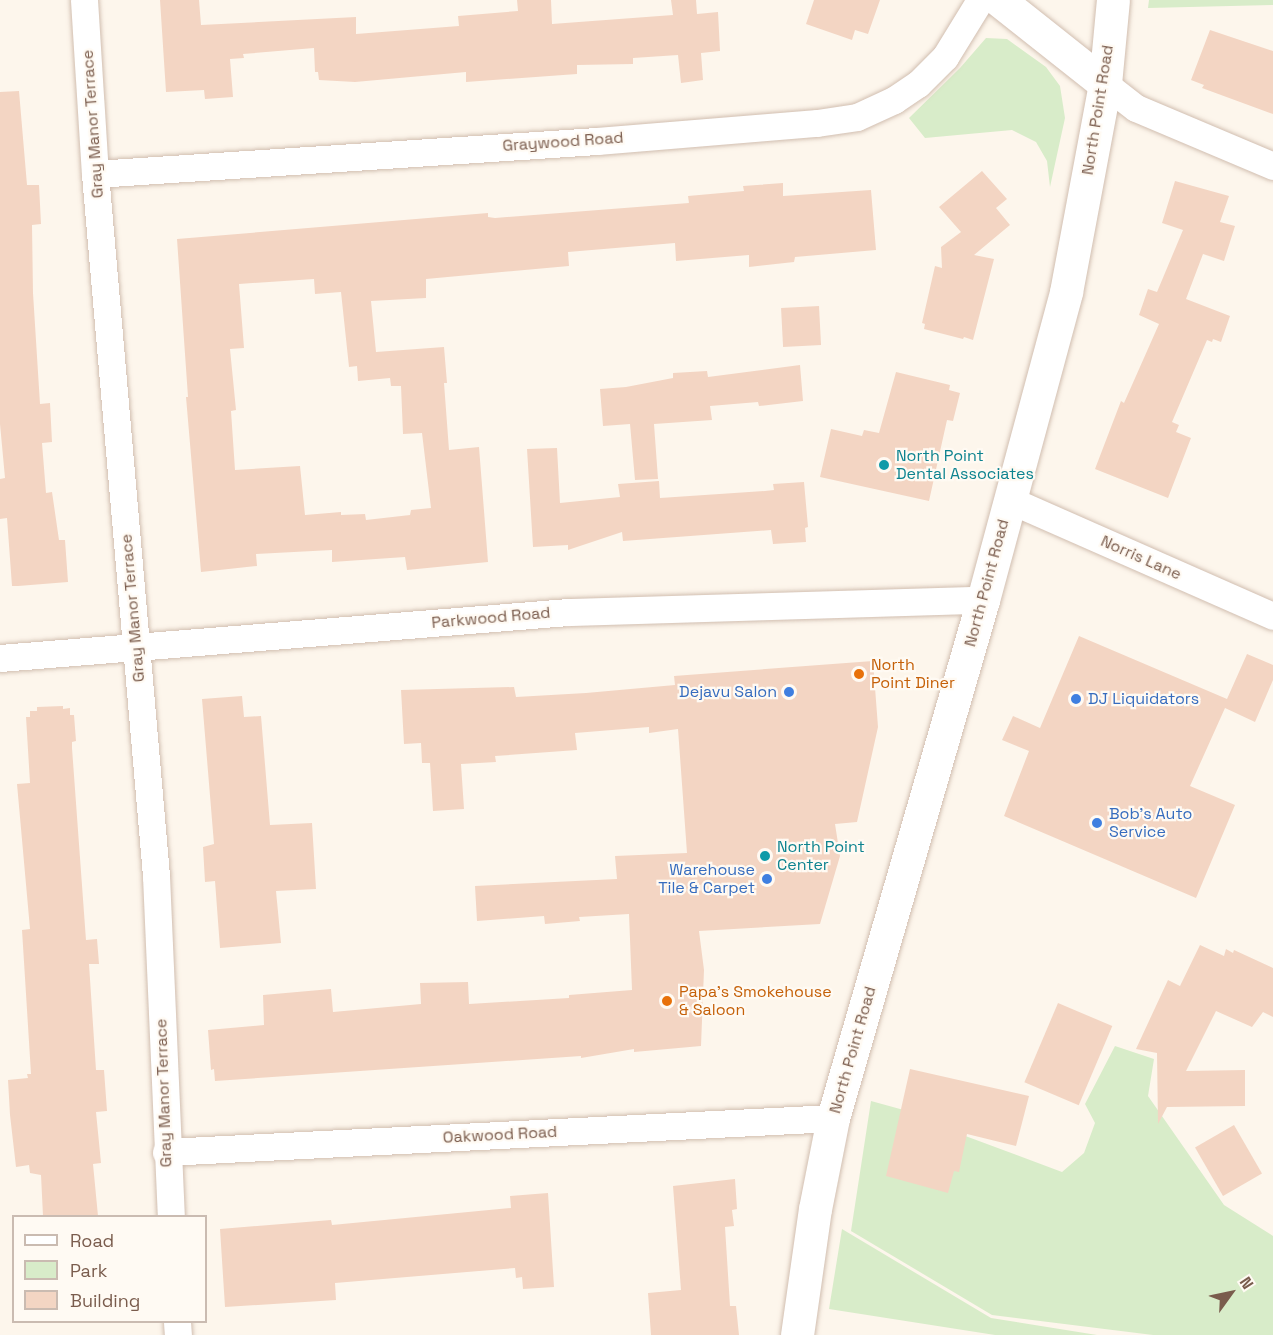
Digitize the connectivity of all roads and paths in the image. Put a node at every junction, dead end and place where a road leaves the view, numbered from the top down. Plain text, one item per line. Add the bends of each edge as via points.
1 (84, 0) edge
2 (980, 0) edge
3 (999, 0) edge
4 (1113, 0) edge
5 (1105, 84) junction
6 (1273, 166) edge
7 (95, 174) junction
8 (1010, 500) junction
9 (983, 600) junction
10 (1273, 616) edge
11 (137, 647) junction
12 (0, 658) edge
13 (833, 1118) junction
14 (166, 1152) junction
15 (171, 1215) edge
16 (797, 1335) edge

1 - 7 street, Gray Manor Terrace
2 - 7 street, Graywood Road via 945,57 918,84 857,117 597,141
3 - 5 street
4 - 5 street, North Point Road
5 - 6 street via 1136,108
5 - 8 street, North Point Road via 1066,292
7 - 11 street, Gray Manor Terrace
8 - 9 street, North Point Road
8 - 10 street, Norris Lane
9 - 11 street, Parkwood Road via 568,612
9 - 13 street, North Point Road
11 - 12 street, Parkwood Road
11 - 14 street, Gray Manor Terrace via 156,876
13 - 14 street, Oakwood Road
13 - 16 street, North Point Road
14 - 15 street, Gray Manor Terrace

